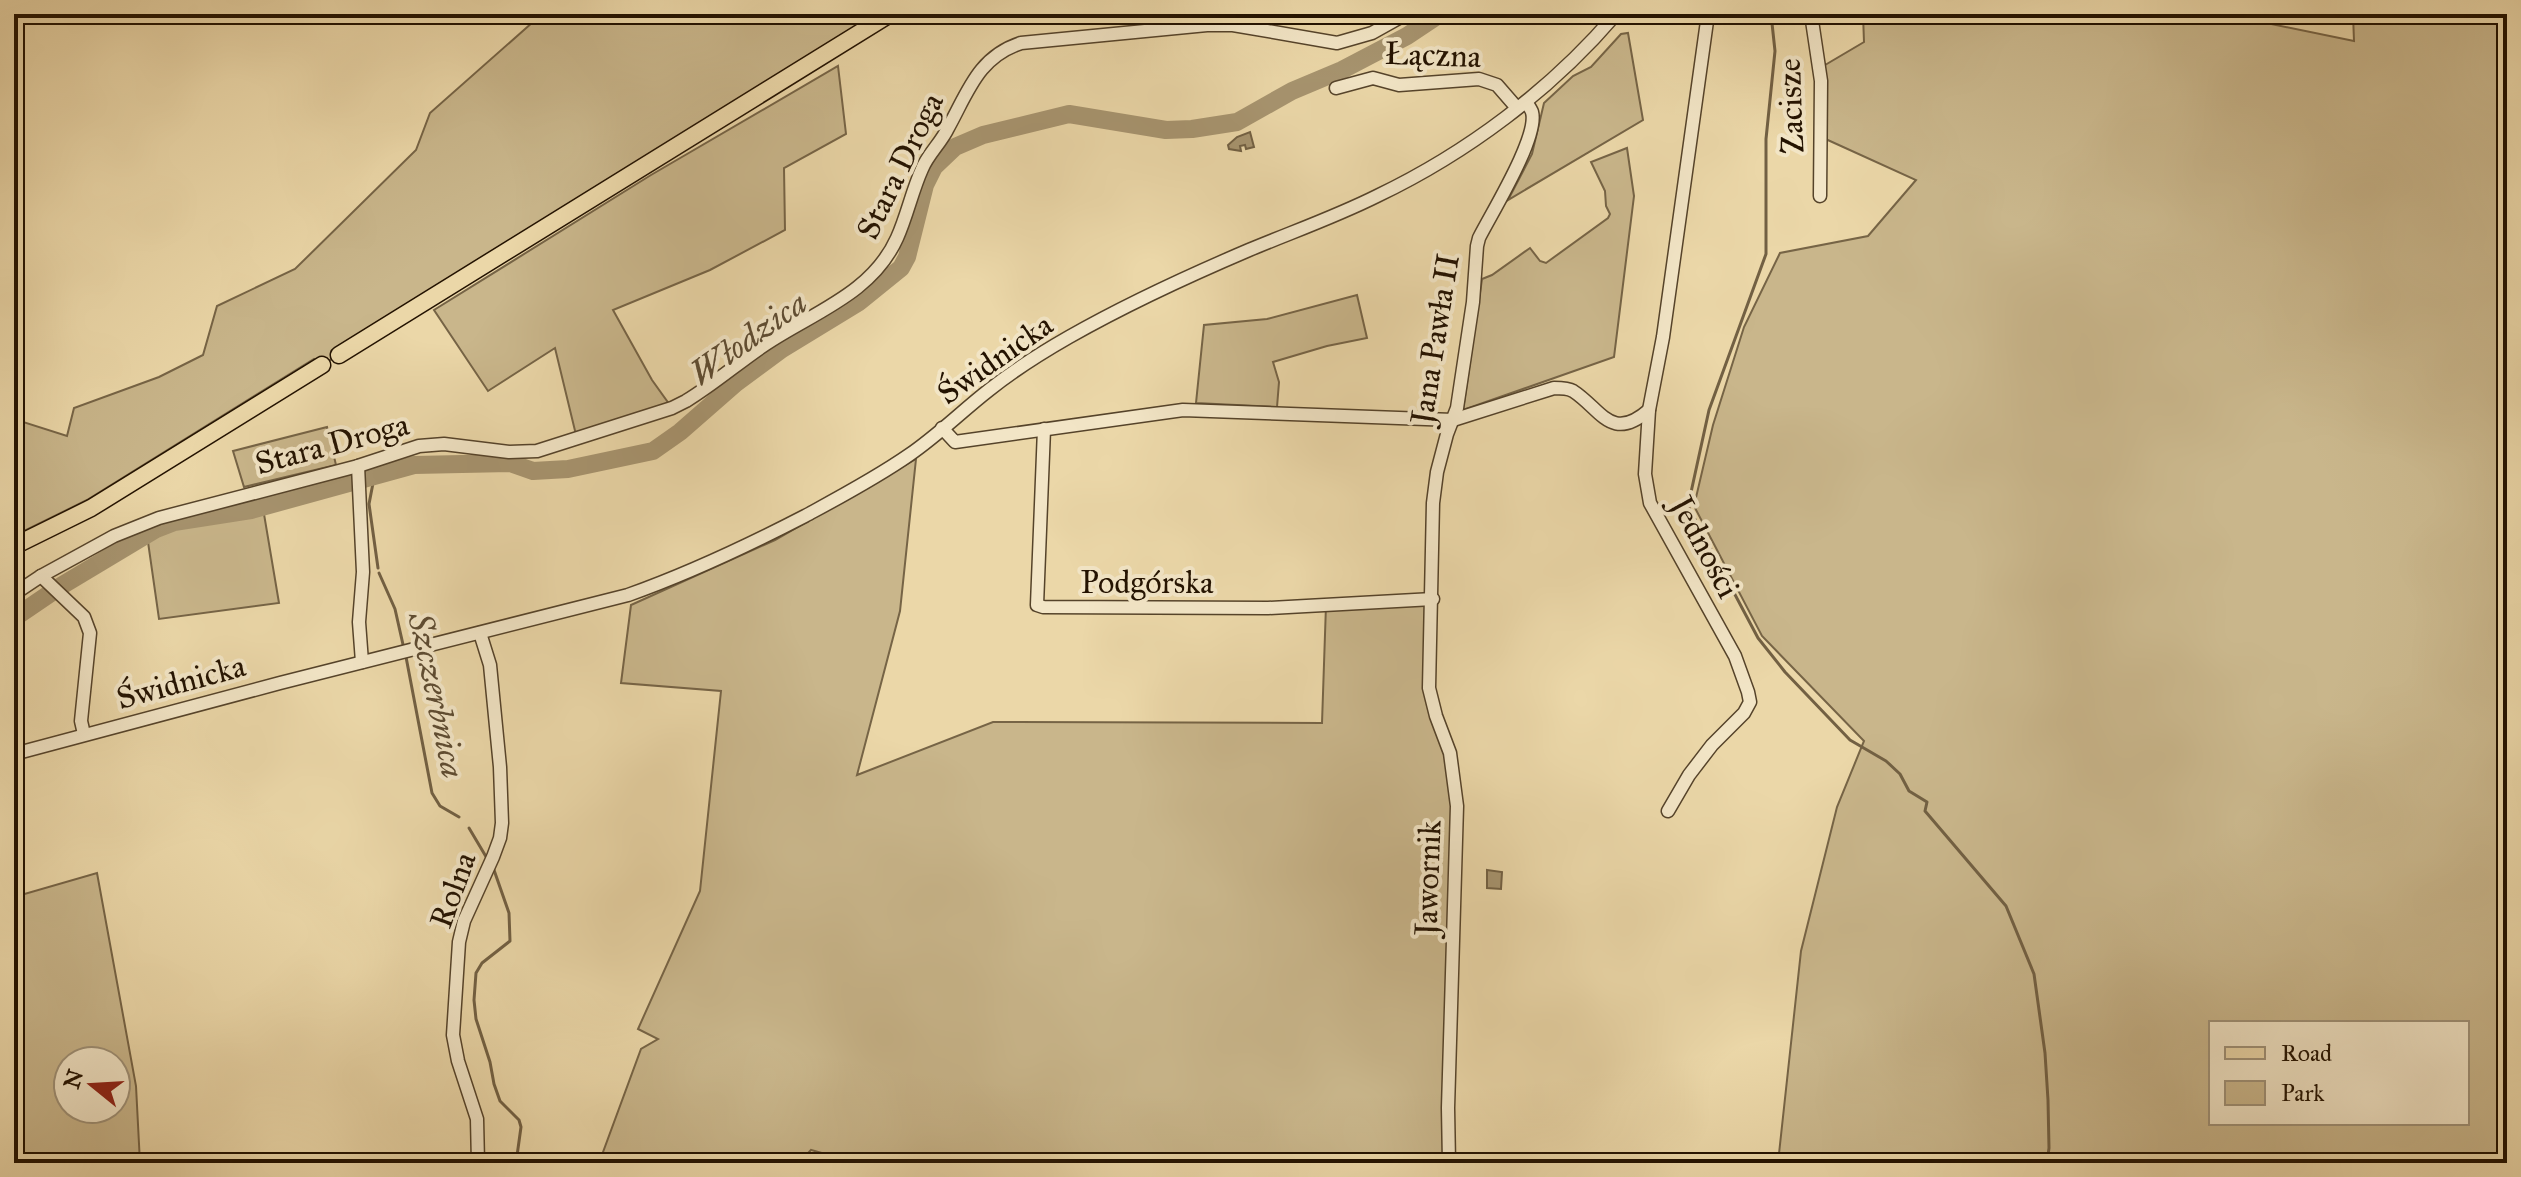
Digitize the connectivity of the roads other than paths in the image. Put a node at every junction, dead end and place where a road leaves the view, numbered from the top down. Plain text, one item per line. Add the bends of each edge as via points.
1 (890, 14) edge
2 (1406, 14) edge
3 (1616, 14) edge
4 (1708, 14) edge
5 (1811, 14) edge
6 (1336, 88) dead end
7 (1521, 105) junction
8 (1820, 196) dead end
9 (339, 355) dead end
10 (322, 365) dead end
11 (1649, 410) junction
12 (1453, 420) junction
13 (942, 428) junction
14 (1044, 429) junction
15 (358, 468) junction
16 (14, 546) edge
17 (43, 578) junction
18 (14, 594) edge
19 (1433, 599) junction
20 (480, 633) junction
21 (362, 662) junction
22 (84, 734) junction
23 (14, 754) edge
24 (1668, 811) dead end
25 (478, 1163) edge
26 (1449, 1163) edge

1 - 9 main road
2 - 15 street, Stara Droga via 1372,33 1337,43 1207,25 1005,48 969,85 921,170 897,240 879,266 839,302 785,331 700,393 672,408 537,451 433,444
3 - 7 street, Świdnicka
4 - 11 street, Jedności
5 - 8 street, Zacisze via 1821,81
6 - 7 street, Łączna via 1373,78 1399,85 1479,79 1497,85
7 - 12 street, Jana Pawła II via 1532,109 1533,116 1525,152 1479,238
7 - 13 street, Świdnicka via 1381,195 1198,273 1072,335 1024,364
10 - 16 main road via 91,508
11 - 12 street via 1617,424 1570,389 1554,388
11 - 24 street, Jedności via 1645,457 1650,503 1735,656 1750,702 1689,775
12 - 14 street via 1183,410
12 - 19 street, Jana Pawła II via 1433,503
13 - 14 street via 955,442
13 - 20 street, Świdnicka via 854,490 682,576
14 - 19 street, Podgórska via 1037,605 1268,608
15 - 17 street, Stara Droga via 159,518 114,536
15 - 21 street
17 - 18 street, Stara Droga
17 - 22 street via 84,617 90,633
19 - 26 street, Jawornik via 1429,688 1450,753 1457,806
20 - 21 street, Świdnicka
20 - 25 street, Rolna via 490,665 500,838 459,942 453,1035 477,1119
21 - 22 street, Świdnicka
22 - 23 street, Świdnicka

